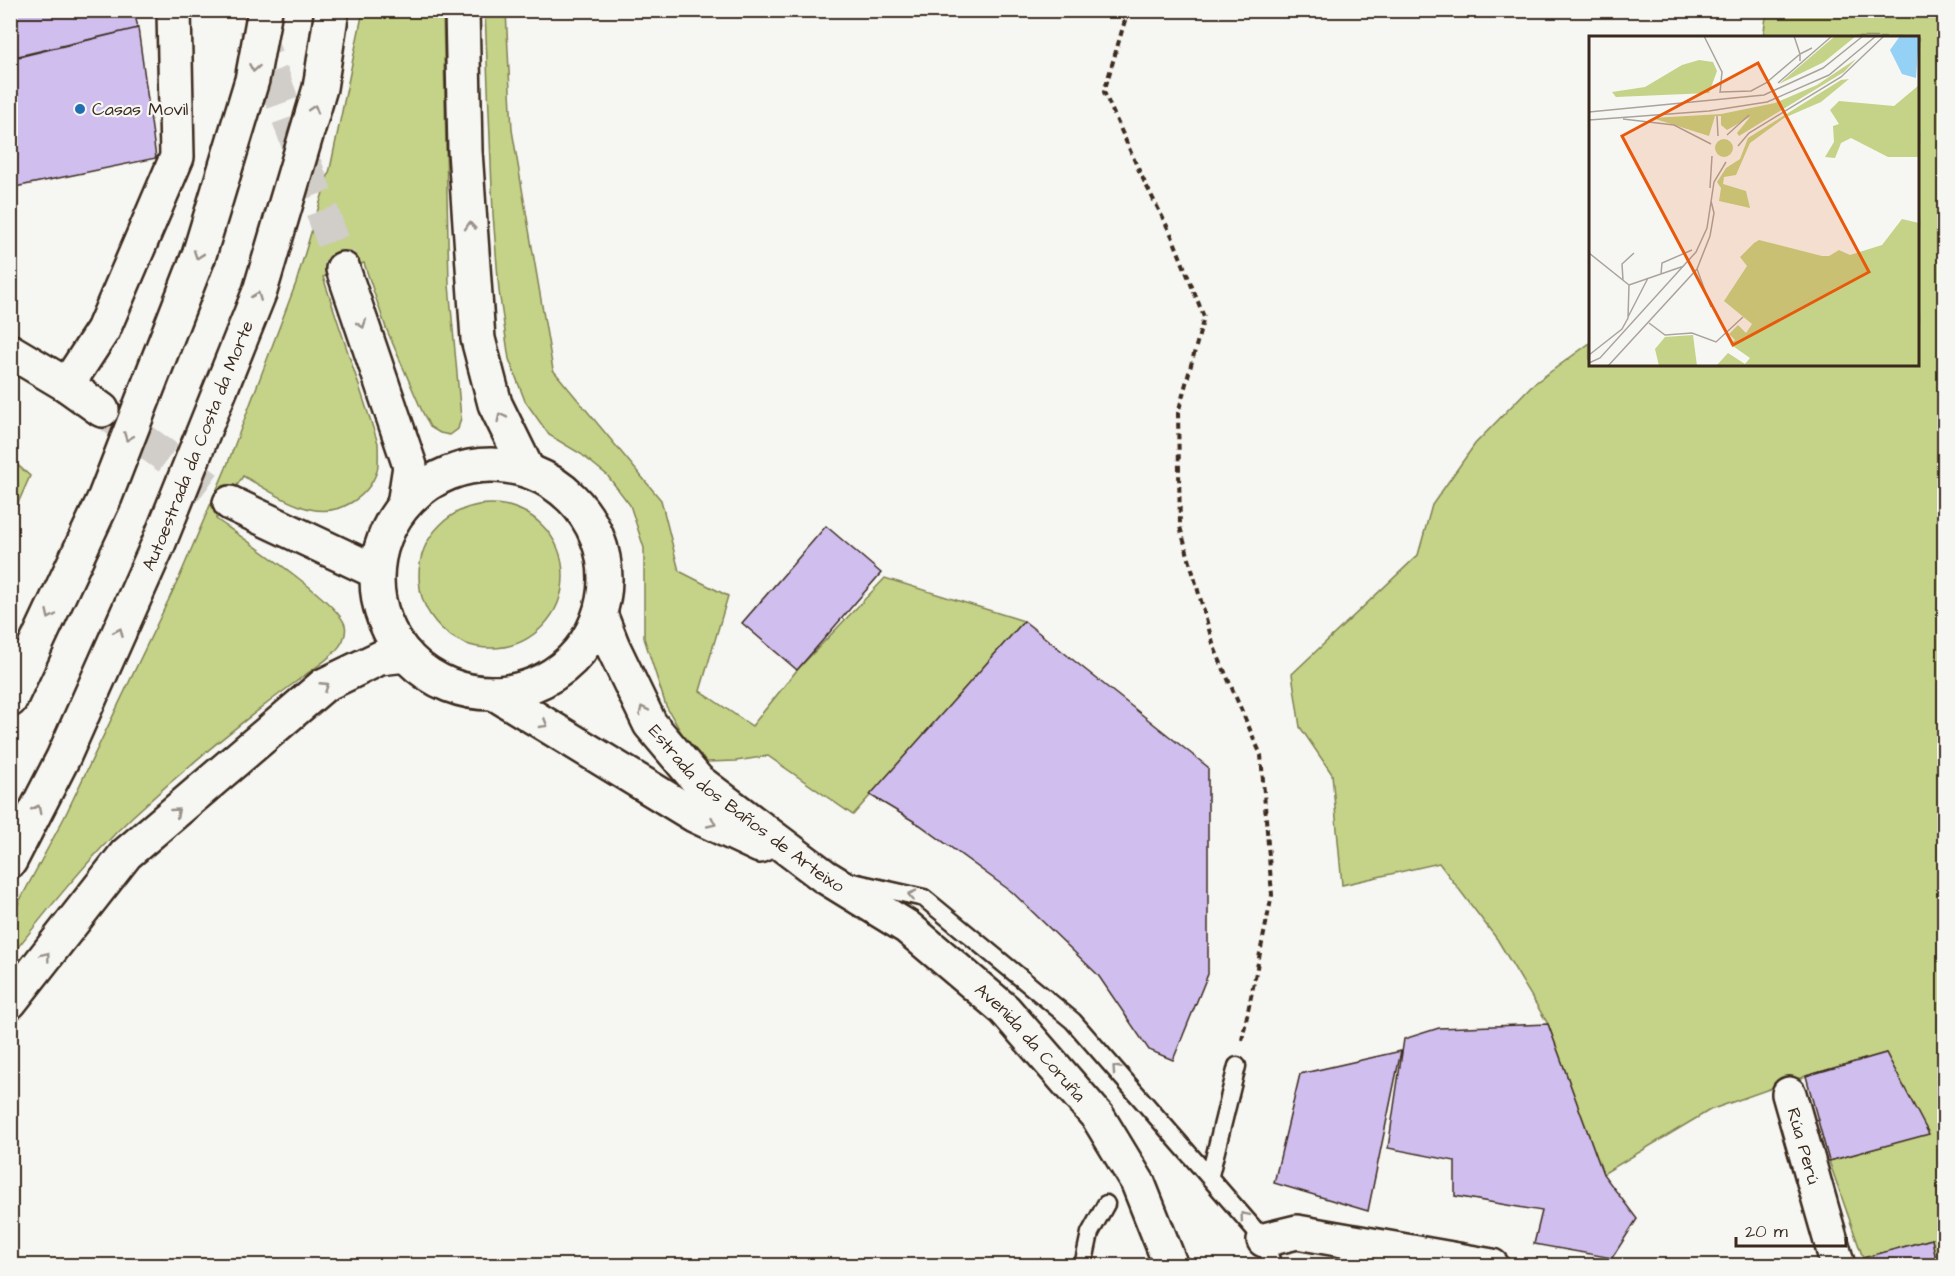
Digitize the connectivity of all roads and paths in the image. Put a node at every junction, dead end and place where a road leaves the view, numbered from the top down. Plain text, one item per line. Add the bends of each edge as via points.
1 (174, 10) edge
2 (265, 10) edge
3 (332, 10) edge
4 (462, 10) edge
5 (1128, 10) edge
6 (343, 269) tunnel mouth
7 (10, 351) edge
8 (68, 385) junction
9 (102, 410) tunnel mouth
10 (527, 469) junction
11 (230, 503) tunnel mouth
12 (404, 505) junction
13 (377, 572) junction
14 (600, 614) junction
15 (406, 655) junction
16 (494, 693) junction
17 (10, 700) edge
18 (10, 861) edge
19 (824, 876) junction
20 (960, 927) joint
21 (10, 1002) edge
22 (1237, 1066) joint
23 (1789, 1094) dead end
24 (1210, 1175) junction
25 (1106, 1204) dead end
26 (1269, 1253) edge
27 (1083, 1266) edge
28 (1171, 1266) edge
29 (1492, 1266) edge
30 (1838, 1266) edge

1 - 8 main road via 177,158 104,330
2 -> 17 main road via 252,80 199,255 105,497
18 -> 3 main road, Autoestrada da Costa da Morte via 63,758 158,545 260,291 320,88
10 -> 4 main road via 495,404 478,339 465,151
5 - 22 path via 1104,92 1172,236 1204,317 1178,414 1180,527 1214,647 1261,755 1272,896
6 -> 12 main road via 410,466
7 - 8 main road
8 - 9 main road
10 - 12 main road via 494,464 460,468 429,482
10 - 14 main road via 559,486 584,511 600,543 606,579
11 - 13 main road
12 - 13 main road via 385,536
13 - 15 main road via 379,603 389,630
14 - 16 main road via 584,645 559,670 528,687
19 -> 14 main road, Estrada dos Baños de Arteixo via 698,781 650,724
15 - 16 main road via 431,676 461,689
21 -> 15 main road via 126,855 324,685 380,658
16 -> 19 main road via 694,815
20 -> 19 lane, Estrada dos Baños de Arteixo via 924,898
19 - 28 main road, Avenida da Coruña via 907,927 1005,1010 1098,1117 1138,1182
24 -> 20 lane, Avenida da Coruña via 1073,1021
22 - 24 lane
23 - 30 main road, Rúa Perú
26 -> 24 lane, Avenida da Coruña
25 - 27 lane via 1090,1233
26 - 29 main road via 1297,1232

